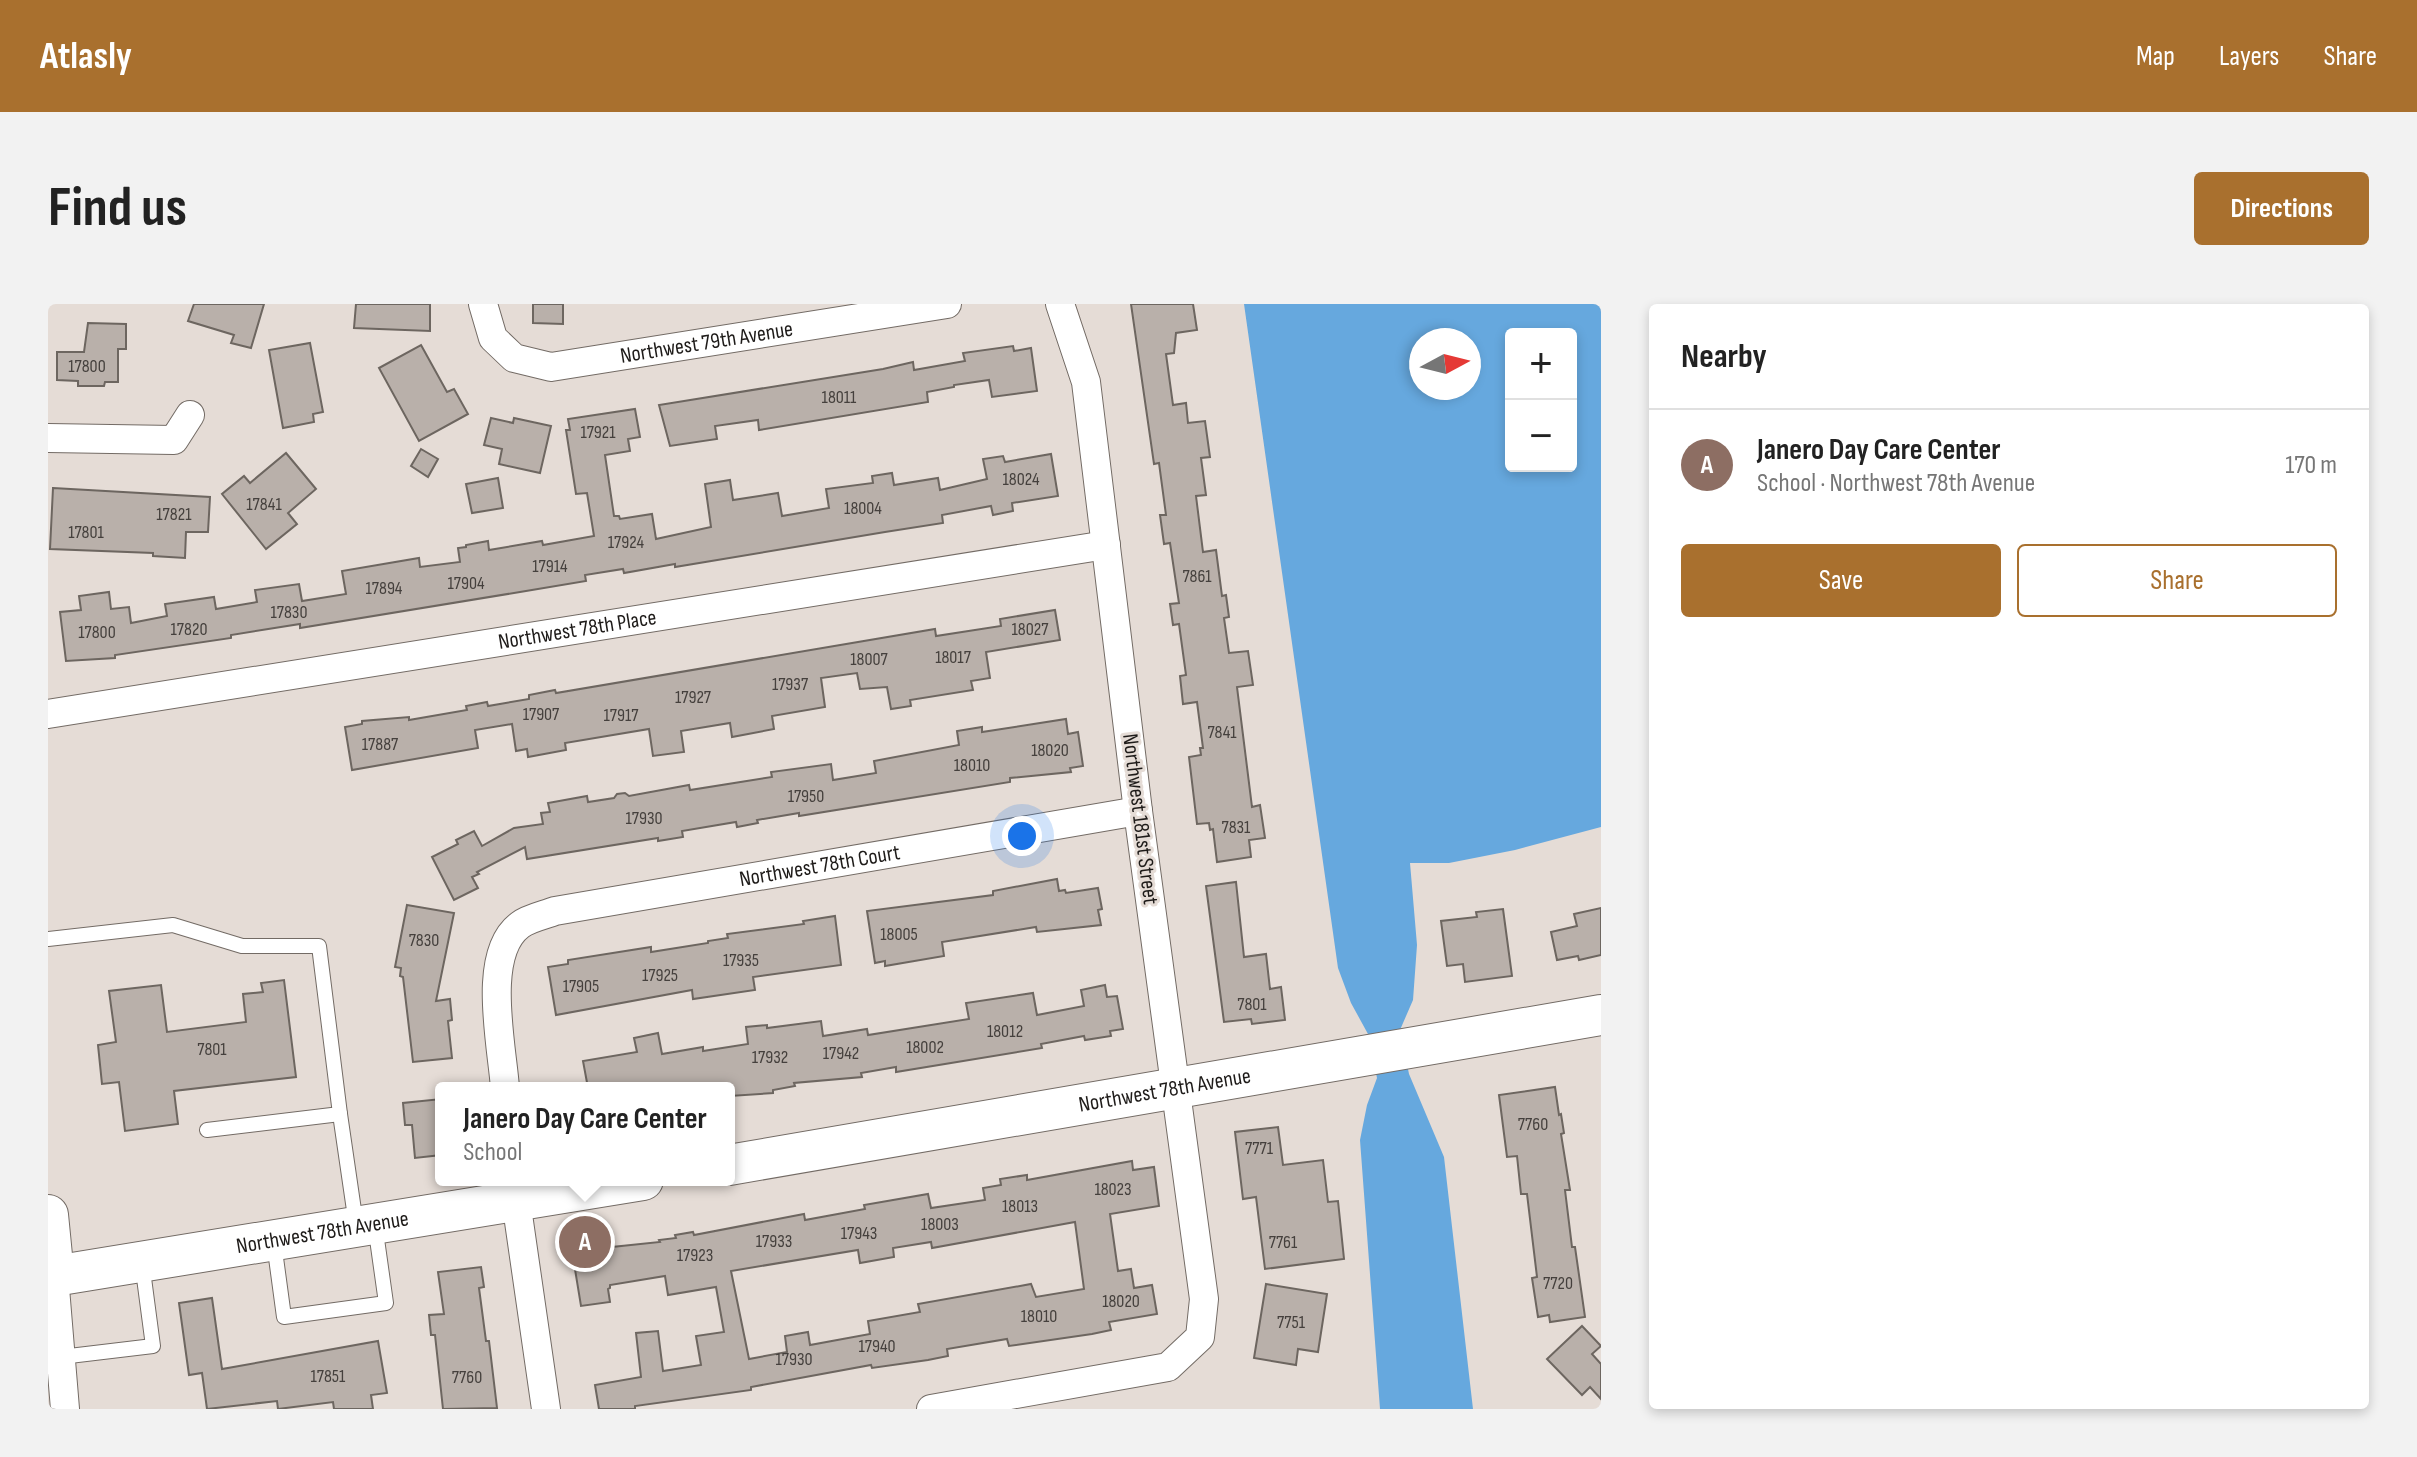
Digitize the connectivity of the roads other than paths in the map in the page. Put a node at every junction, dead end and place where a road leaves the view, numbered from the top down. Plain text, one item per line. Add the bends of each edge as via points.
1 (483, 304) edge
2 (947, 304) edge
3 (1060, 304) edge
4 (190, 415) dead end
5 (48, 438) edge
6 (1106, 545) junction
7 (48, 714) edge
8 (1138, 811) junction
9 (48, 939) edge
10 (1601, 1015) edge
11 (505, 1082) edge
12 (1174, 1087) junction
13 (340, 1114) junction
14 (207, 1130) dead end
15 (735, 1164) edge
16 (573, 1186) edge
17 (514, 1191) edge
18 (48, 1215) edge
19 (366, 1226) junction
20 (274, 1241) junction
21 (142, 1262) junction
22 (51, 1277) edge
23 (61, 1357) junction
24 (65, 1409) edge
25 (546, 1409) edge
26 (931, 1409) edge

1 - 2 street, Northwest 79th Avenue via 493,338 514,358 551,367
3 - 6 street, Northwest 181st Street via 1086,382
4 - 5 street via 174,440
6 - 7 street, Northwest 78th Place
6 - 8 street, Northwest 181st Street
8 - 11 street, Northwest 78th Court via 555,911 521,924 498,960
8 - 12 street, Northwest 181st Street
9 - 13 lane via 173,925 242,946 319,946
10 - 12 street, Northwest 78th Avenue
12 - 15 street, Northwest 78th Avenue
12 - 26 street, Northwest 181st Street via 1204,1299 1200,1337 1168,1367
13 - 14 lane
13 - 19 lane
16 - 17 street, Northwest 78th Avenue
17 - 19 street, Northwest 78th Avenue
17 - 25 street
18 - 22 street
19 - 20 street, Northwest 78th Avenue
19 - 20 lane via 386,1303 284,1317
20 - 21 street, Northwest 78th Avenue
21 - 22 street, Northwest 78th Avenue
21 - 23 lane via 153,1346
22 - 23 street
23 - 24 street

